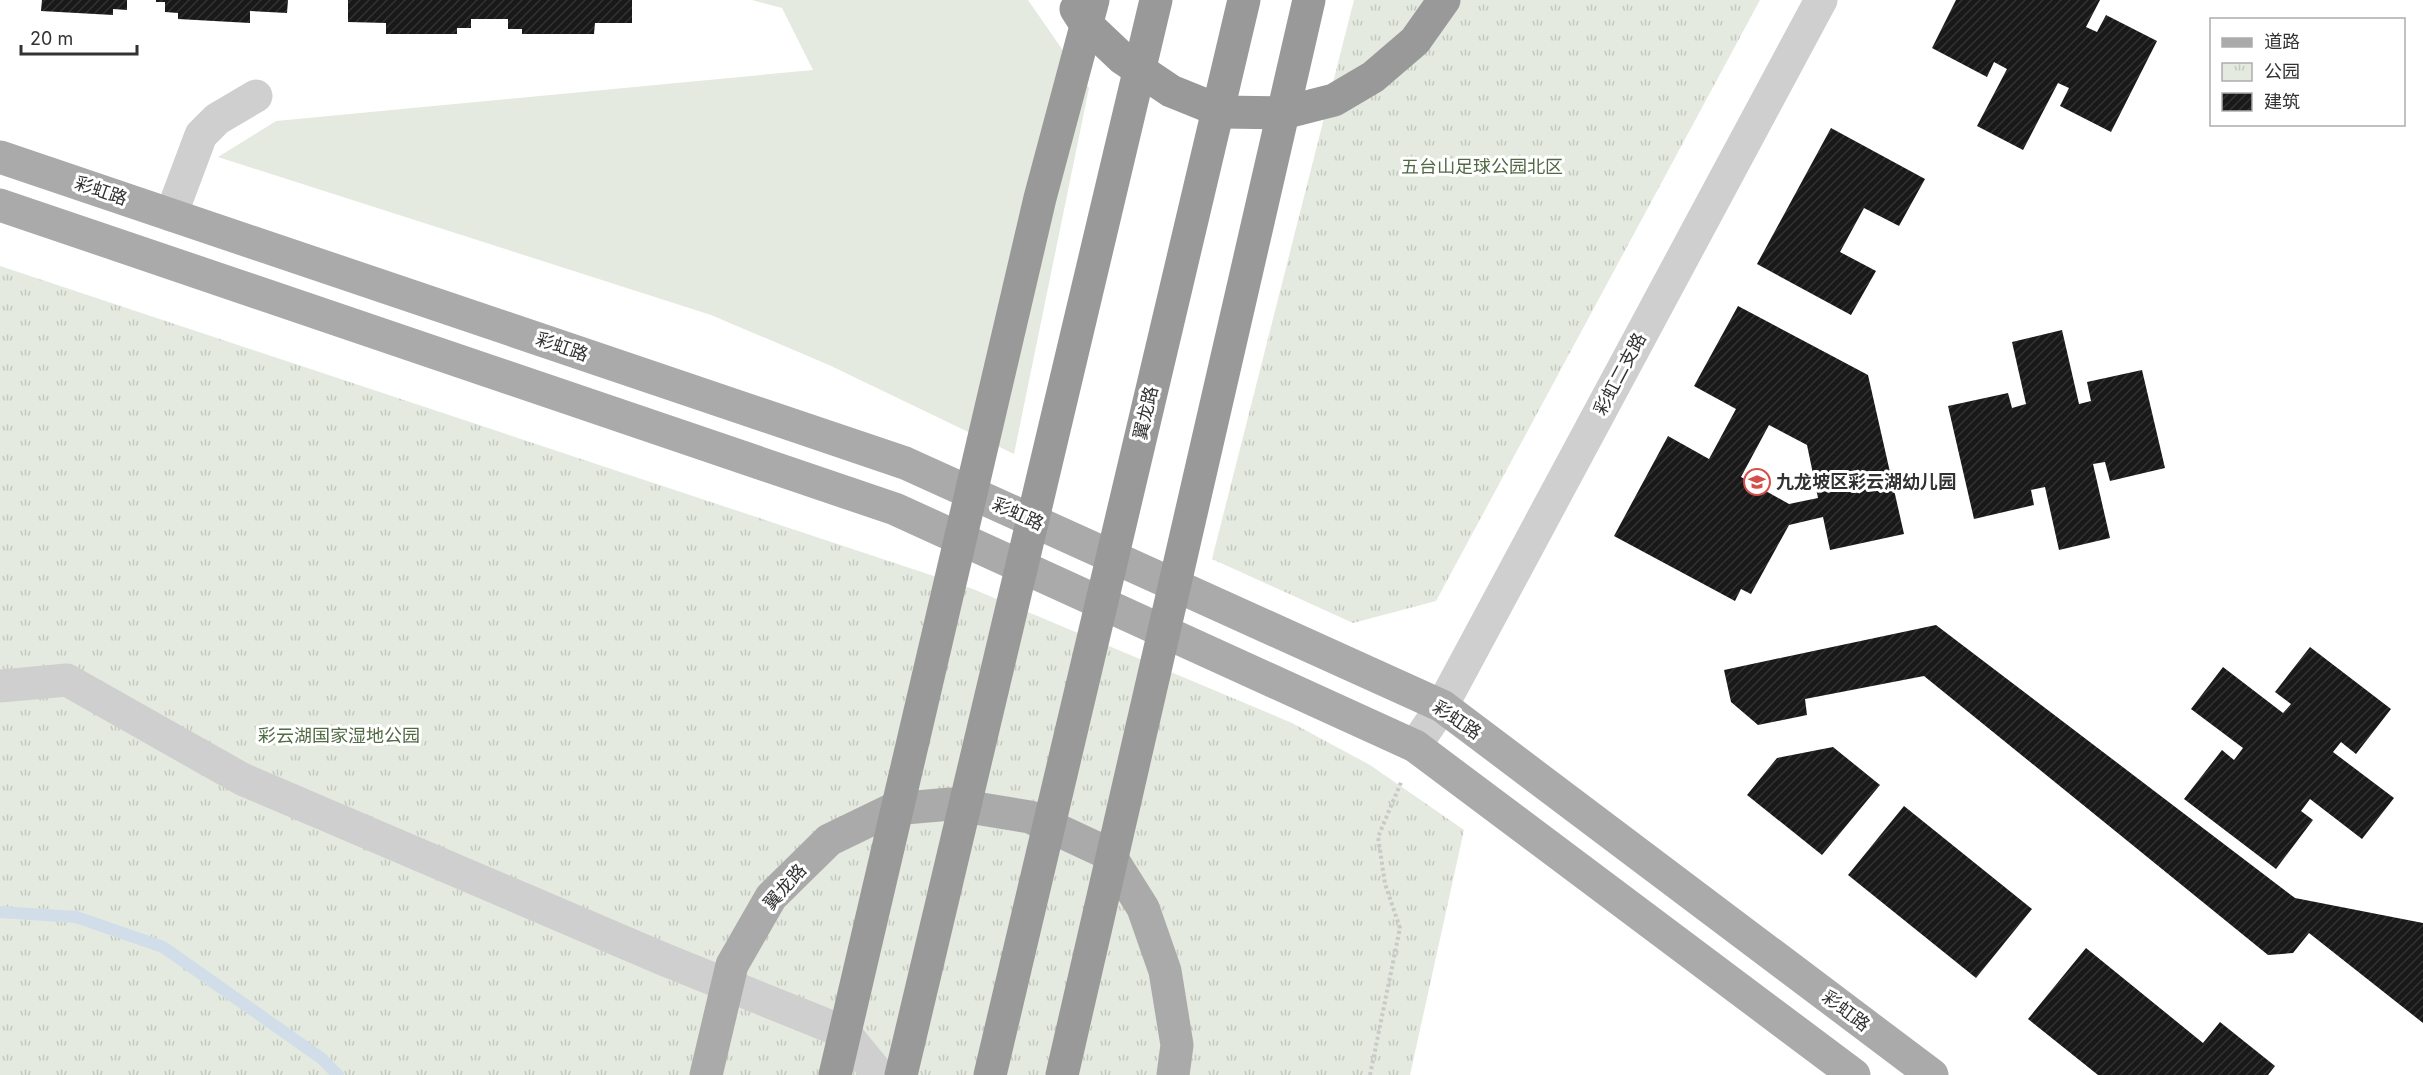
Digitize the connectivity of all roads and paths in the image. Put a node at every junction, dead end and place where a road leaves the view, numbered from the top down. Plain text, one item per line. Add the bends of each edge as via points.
1 (1068, 0) edge
2 (1093, 0) edge
3 (1156, 0) edge
4 (1244, 0) edge
5 (1309, 0) edge
6 (1444, 0) edge
7 (1821, 0) edge
8 (256, 96) dead end
9 (0, 157) edge
10 (1040, 198) junction
11 (0, 205) edge
12 (171, 215) junction
13 (0, 686) edge
14 (1442, 706) junction
15 (1415, 746) junction
16 (706, 1075) edge
17 (835, 1075) edge
18 (879, 1075) edge
19 (901, 1075) edge
20 (990, 1075) edge
21 (1062, 1075) edge
22 (1173, 1075) edge
23 (1370, 1075) edge
24 (1854, 1075) edge
25 (1932, 1075) edge

1 - 6 highway via 1084,23 1122,58 1171,91 1223,112 1283,113 1334,100 1373,77 1415,41
1 - 10 highway
2 - 10 highway
3 - 19 highway
4 - 20 highway, 翼龙路
5 - 21 highway
7 - 14 street, 彩虹二支路
8 - 12 street via 217,119 201,135
9 - 12 main road, 彩虹路
10 - 17 highway
11 - 15 main road via 895,509
12 - 14 main road, 彩虹路 via 905,462
13 - 18 street via 67,680 243,779 844,1032
14 - 15 street, 彩虹二支路
14 - 25 main road, 彩虹路
15 - 23 path via 1378,837 1385,884 1400,928
15 - 24 main road
16 - 22 main road, 翼龙路 via 732,965 771,897 829,840 892,809 951,804 1030,817 1109,854 1143,908 1165,971 1177,1045

